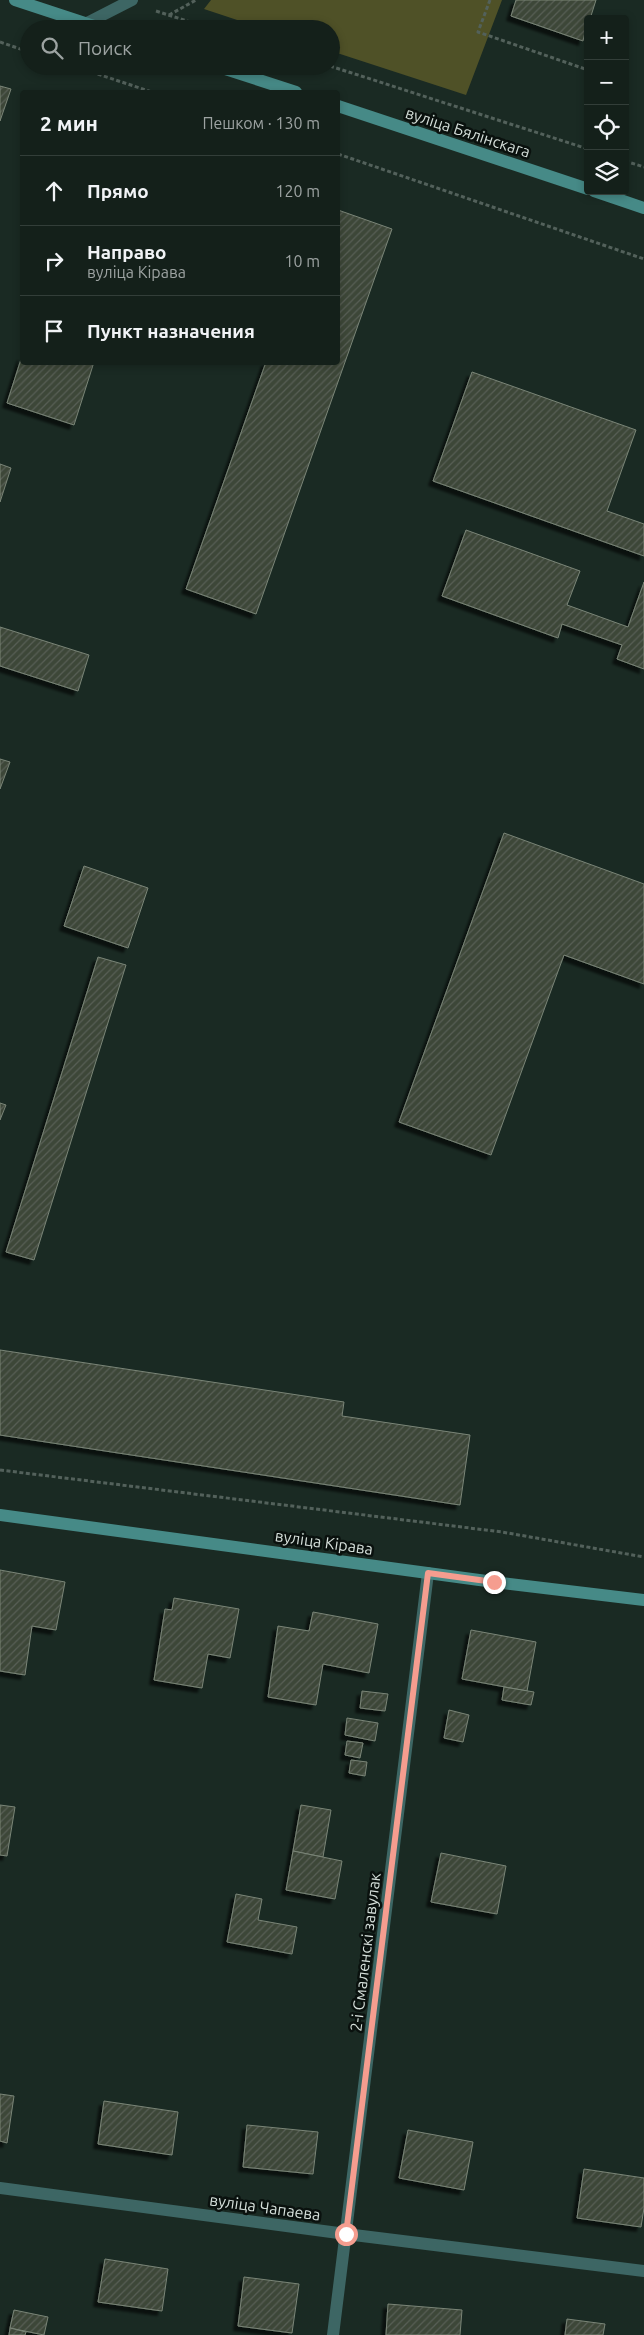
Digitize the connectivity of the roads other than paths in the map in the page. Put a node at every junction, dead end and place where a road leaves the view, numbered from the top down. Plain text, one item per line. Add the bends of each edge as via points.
1 (15, 0) edge
2 (129, 2) edge
3 (75, 20) edge
4 (95, 20) edge
5 (244, 75) edge
6 (290, 90) edge
7 (340, 107) edge
8 (584, 188) edge
9 (606, 195) edge
10 (644, 208) edge
11 (0, 1515) edge
12 (428, 1573) junction
13 (644, 1600) edge
14 (0, 2188) edge
15 (346, 2234) junction
16 (644, 2272) edge
17 (334, 2335) edge

1 - 3 street
2 - 4 street
5 - 6 street
7 - 8 street, вуліца Бялінскага
9 - 10 street
11 - 12 street, вуліца Кірава
12 - 13 street, вуліца Кірава
12 - 15 street, 2-і Смаленскі завулак
14 - 15 street, вуліца Чапаева
15 - 16 street, вуліца Чапаева
15 - 17 street, 2-і Смаленскі завулак

